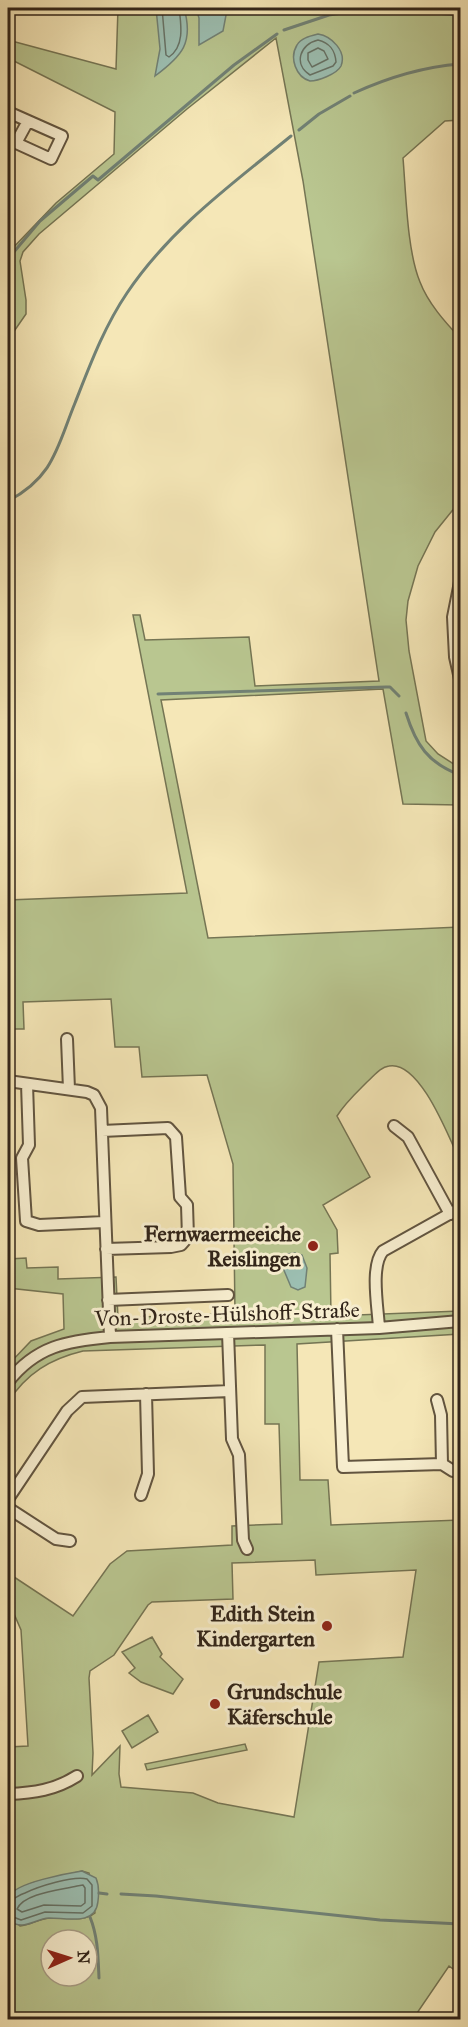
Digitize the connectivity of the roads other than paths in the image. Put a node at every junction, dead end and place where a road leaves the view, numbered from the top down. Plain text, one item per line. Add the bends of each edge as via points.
1 (8, 112) edge
2 (28, 121) dead end
3 (460, 199) edge
4 (460, 240) edge
5 (460, 582) edge
6 (460, 679) edge
7 (67, 1039) dead end
8 (8, 1081) edge
9 (27, 1084) junction
10 (69, 1089) junction
11 (394, 1126) dead end
12 (102, 1131) junction
13 (460, 1208) edge
14 (450, 1214) junction
15 (104, 1222) junction
16 (106, 1249) junction
17 (228, 1295) dead end
18 (108, 1300) junction
19 (460, 1321) edge
20 (380, 1328) junction
21 (337, 1329) junction
22 (228, 1333) junction
23 (110, 1337) junction
24 (8, 1382) edge
25 (230, 1391) junction
26 (146, 1394) junction
27 (437, 1400) dead end
28 (442, 1464) junction
29 (460, 1471) edge
30 (141, 1495) dead end
31 (8, 1499) edge
32 (8, 1508) edge
33 (70, 1541) dead end
34 (247, 1549) dead end
35 (77, 1776) dead end
36 (8, 1794) edge

1 - 2 street via 62,136 51,159 16,143
3 - 4 street
5 - 6 street via 453,617
7 - 10 street
8 - 9 street
9 - 10 street
9 - 15 street via 29,1144 22,1158 26,1221 39,1225
10 - 12 street via 87,1092 98,1100
11 - 14 street via 408,1137
12 - 15 street
12 - 16 street via 168,1128 176,1137 180,1197 187,1205 188,1237 181,1245
13 - 14 street
14 - 20 street via 379,1255 376,1268
15 - 16 street
16 - 18 street
17 - 18 street
18 - 23 street
19 - 20 street, Von-Droste-Hülshoff-Straße
20 - 21 street, Von-Droste-Hülshoff-Straße
21 - 22 street, Von-Droste-Hülshoff-Straße
21 - 28 street via 343,1467
22 - 23 street, Von-Droste-Hülshoff-Straße
22 - 25 street
23 - 24 street, Von-Droste-Hülshoff-Straße via 71,1341 50,1348 31,1359
25 - 26 street
25 - 34 street via 232,1439 239,1455 243,1540
26 - 30 street via 148,1474
26 - 31 street via 90,1396 74,1402
27 - 28 street
28 - 29 street
32 - 33 street via 56,1539
35 - 36 street via 48,1790

